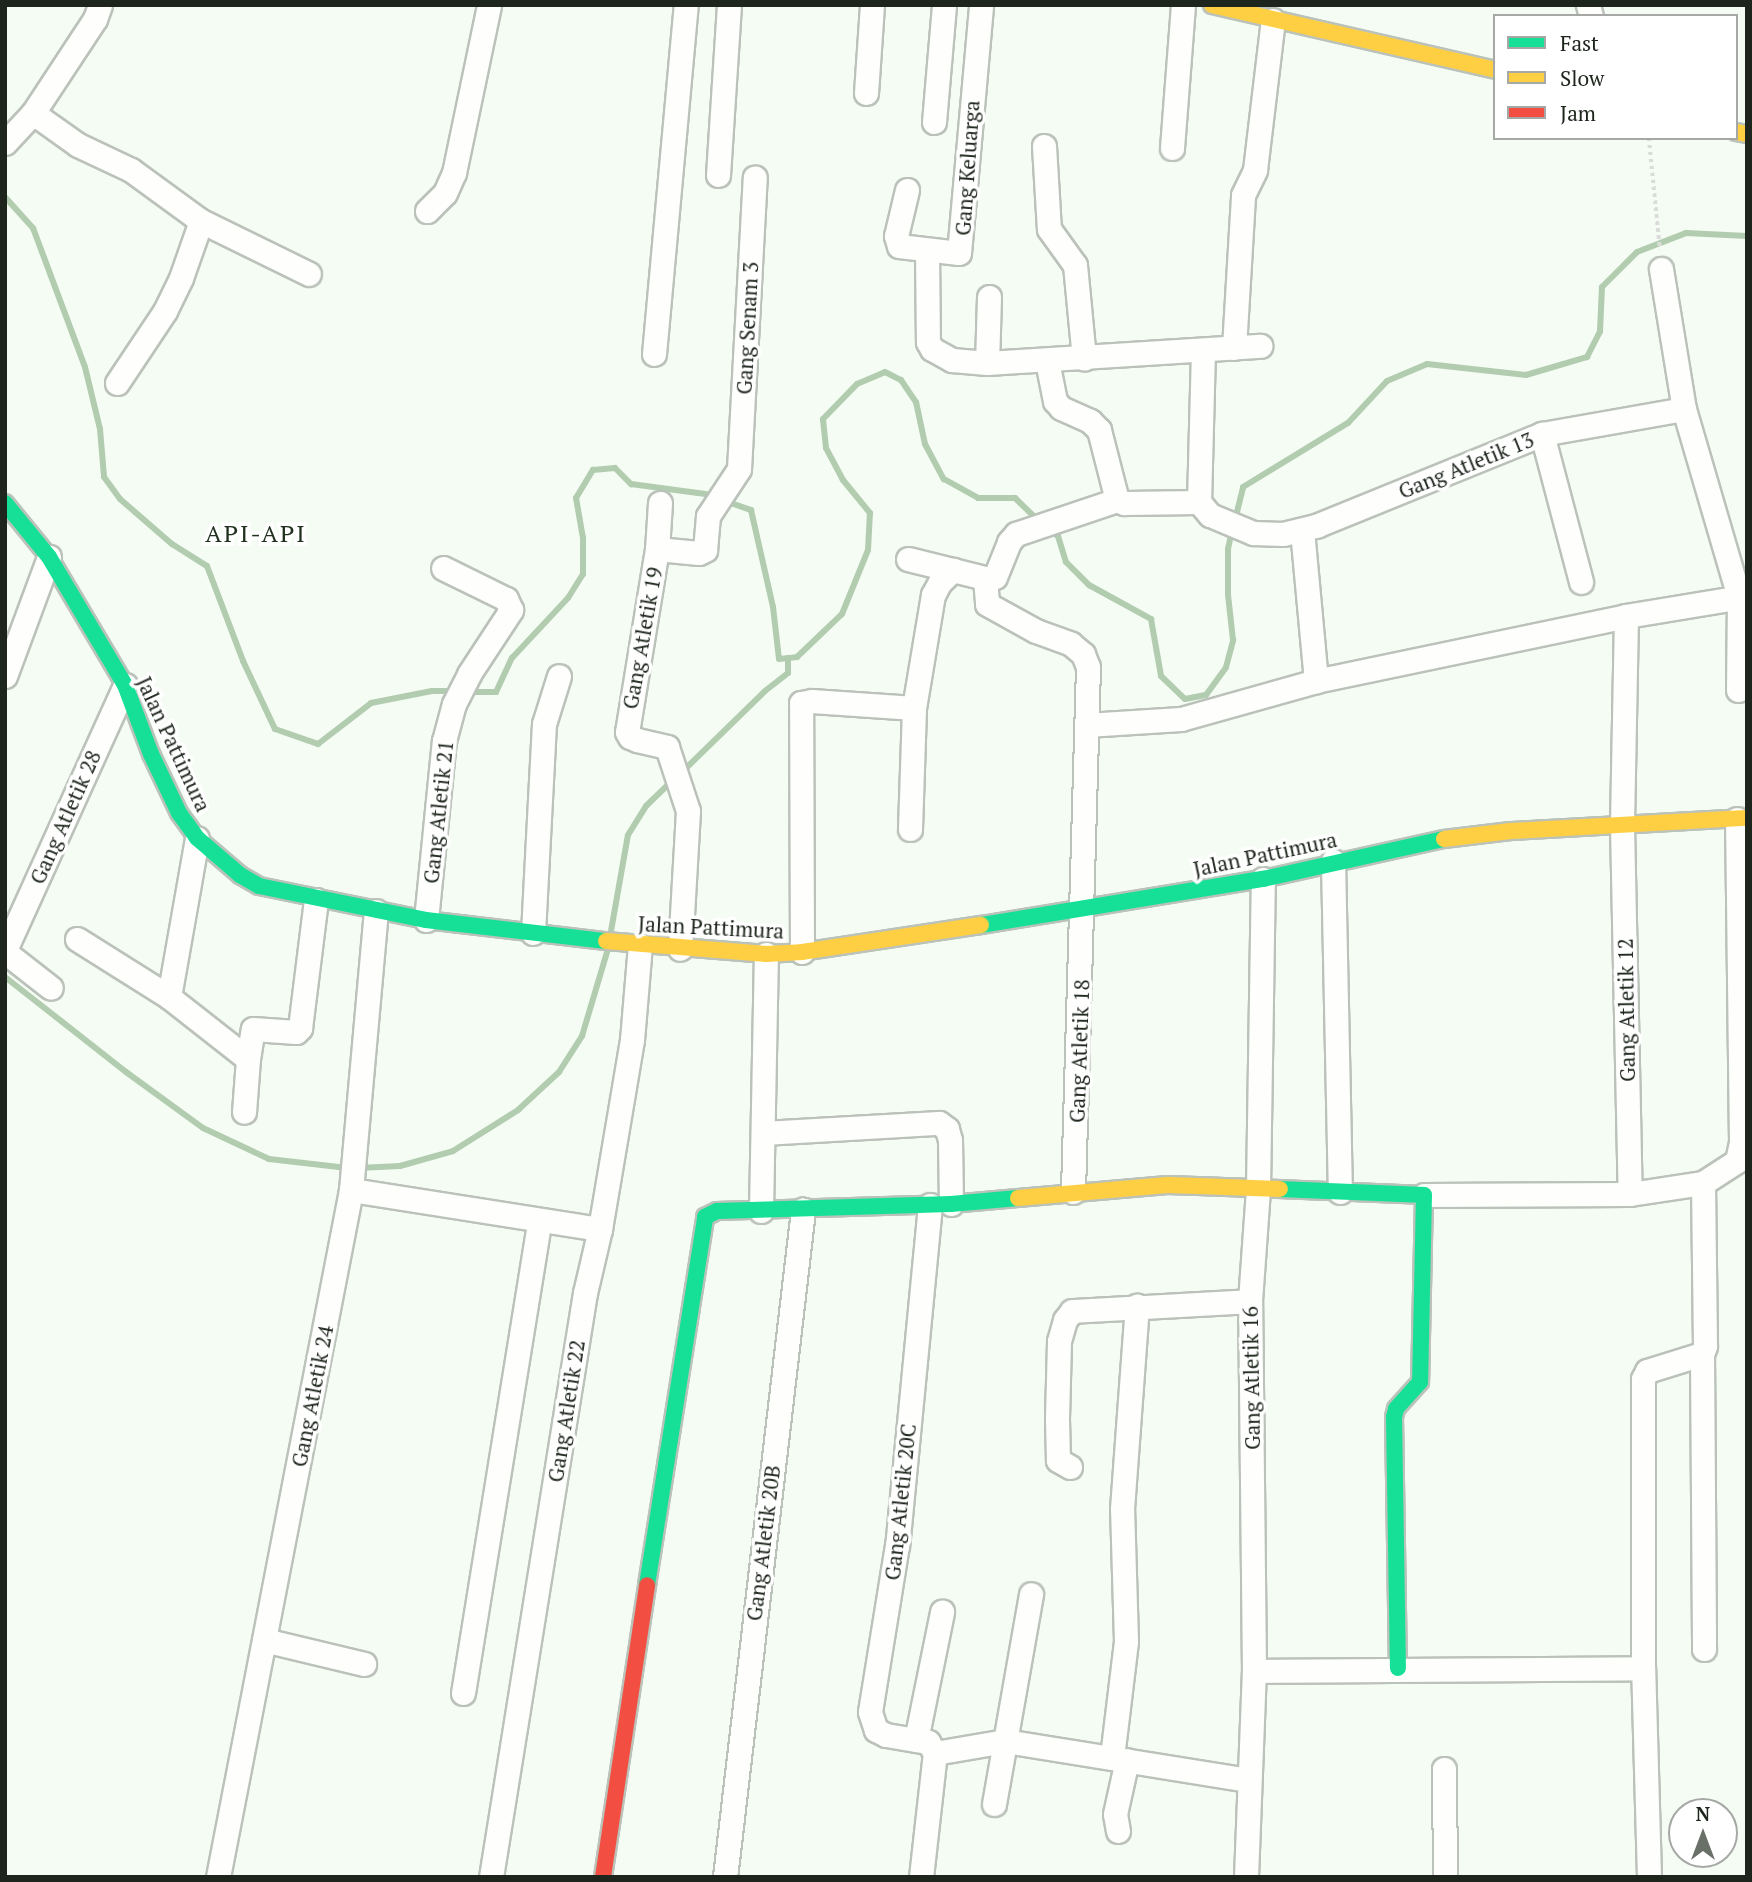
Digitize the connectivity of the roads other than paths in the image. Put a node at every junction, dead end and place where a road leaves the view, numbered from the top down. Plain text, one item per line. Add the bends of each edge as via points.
1 (100, 5) edge
2 (489, 5) edge
3 (686, 5) edge
4 (729, 5) edge
5 (872, 5) edge
6 (944, 5) edge
7 (981, 5) edge
8 (1183, 5) edge
9 (1212, 5) edge
10 (1306, 17) edge
11 (1273, 20) junction
12 (1493, 68) edge
13 (866, 93) dead end
14 (33, 113) junction
15 (934, 122) dead end
16 (5, 143) edge
17 (1044, 146) dead end
18 (1172, 148) dead end
19 (718, 175) dead end
20 (755, 177) dead end
21 (907, 190) dead end
22 (427, 211) dead end
23 (201, 221) junction
24 (927, 251) junction
25 (1661, 269) road end
26 (309, 274) dead end
27 (989, 297) dead end
28 (1260, 346) dead end
29 (1234, 348) junction
30 (1203, 350) junction
31 (654, 354) dead end
32 (1084, 359) junction
33 (1047, 361) junction
34 (987, 363) junction
35 (117, 383) dead end
36 (1684, 409) junction
37 (1542, 434) junction
38 (1117, 500) junction
39 (5, 503) edge
40 (660, 503) dead end
41 (1205, 509) junction
42 (1302, 530) junction
43 (657, 549) junction
44 (49, 556) junction
45 (908, 559) dead end
46 (443, 568) dead end
47 (953, 570) junction
48 (985, 579) junction
49 (1581, 582) dead end
50 (1743, 596) edge
51 (1626, 616) junction
52 (5, 676) edge
53 (559, 676) dead end
54 (1316, 681) junction
55 (125, 685) junction
56 (1738, 690) dead end
57 (914, 708) junction
58 (1086, 725) junction
59 (1742, 819) edge
60 (1622, 825) junction
61 (910, 830) dead end
62 (197, 838) junction
63 (1333, 861) junction
64 (1263, 879) junction
65 (316, 900) junction
66 (1084, 910) junction
67 (376, 911) junction
68 (426, 920) junction
69 (533, 933) junction
70 (76, 939) dead end
71 (630, 944) junction
72 (680, 949) junction
73 (5, 951) edge
74 (802, 952) junction
75 (766, 954) junction
76 (51, 988) dead end
77 (169, 997) junction
78 (248, 1059) junction
79 (244, 1112) dead end
80 (763, 1133) junction
81 (352, 1178) junction
82 (1703, 1183) junction
83 (1258, 1189) junction
84 (1073, 1192) junction
85 (1340, 1192) junction
86 (1630, 1194) junction
87 (1423, 1195) junction
88 (940, 1204) junction
89 (803, 1210) junction
90 (761, 1212) junction
91 (540, 1220) junction
92 (600, 1228) junction
93 (1250, 1301) junction
94 (1137, 1307) junction
95 (1702, 1354) junction
96 (1070, 1467) dead end
97 (1031, 1594) dead end
98 (942, 1612) dead end
99 (264, 1640) junction
100 (1704, 1648) dead end
101 (364, 1664) dead end
102 (1398, 1668) junction
103 (1643, 1668) junction
104 (1254, 1671) junction
105 (463, 1693) dead end
106 (1005, 1741) junction
107 (926, 1746) junction
108 (1120, 1758) junction
109 (1444, 1769) dead end
110 (1249, 1780) junction
111 (994, 1804) dead end
112 (1118, 1831) dead end
113 (218, 1877) edge
114 (491, 1877) edge
115 (603, 1877) edge
116 (725, 1877) edge
117 (921, 1877) edge
118 (1246, 1877) edge
119 (1445, 1877) edge
120 (1648, 1877) edge

1 - 14 street
2 - 22 street via 454,173 445,193
3 - 31 street
4 - 19 street
5 - 13 street
6 - 15 street
7 - 24 street, Gang Keluarga via 961,250 953,254
8 - 18 street
9 - 11 street
10 - 11 street
10 - 12 street
11 - 29 street via 1255,170 1243,195
14 - 16 street
14 - 23 street via 78,145 131,170
17 - 32 street via 1049,229 1075,265
20 - 43 street, Gang Senam 3 via 741,459 735,478 711,511 703,552
21 - 24 street, Gang Keluarga via 897,242
23 - 26 street
23 - 35 street via 165,311
24 - 34 street via 928,342 952,360
25 - 36 street
27 - 34 street
28 - 29 street
29 - 30 street
30 - 32 street
30 - 41 street
32 - 33 street
33 - 34 street
33 - 38 street via 1055,401 1099,430
36 - 37 street, Gang Atletik 13
36 - 50 street
37 - 42 street, Gang Atletik 13
37 - 49 street
38 - 41 street
38 - 48 street via 1016,534 995,577
39 - 44 street, Jalan Pattimura
40 - 43 street, Gang Atletik 19
41 - 42 street, Gang Atletik 13 via 1253,533
42 - 54 street
43 - 72 street, Gang Atletik 19 via 627,732 637,740 667,747 688,811
44 - 52 street
44 - 55 street, Jalan Pattimura
45 - 47 street
46 - 68 street, Gang Atletik 21 via 499,595 511,604 511,610 454,704 444,741
47 - 48 street
47 - 57 street via 933,595
48 - 58 street, Gang Atletik 18 via 988,604 999,613 1071,644 1083,654 1088,667
50 - 51 street
50 - 56 street
51 - 54 street
51 - 60 street, Gang Atletik 12
53 - 69 street via 544,724
54 - 58 street via 1181,719
55 - 62 street, Jalan Pattimura via 168,789
55 - 73 street, Gang Atletik 28
57 - 61 street
57 - 74 street via 802,703
58 - 66 street, Gang Atletik 18
59 - 60 street, Jalan Pattimura
59 - 82 street via 1741,1142 1737,1161
60 - 63 street, Jalan Pattimura via 1484,833
60 - 86 street, Gang Atletik 12
62 - 65 street, Jalan Pattimura via 259,887
62 - 77 street
63 - 64 street, Jalan Pattimura
63 - 85 street
64 - 66 street, Jalan Pattimura
64 - 83 street, Gang Atletik 16
65 - 67 street, Jalan Pattimura
65 - 78 street via 300,1028 296,1032 253,1029
66 - 74 street, Jalan Pattimura
66 - 84 street, Gang Atletik 18
67 - 68 street, Jalan Pattimura
67 - 81 street, Gang Atletik 24
68 - 69 street, Jalan Pattimura
69 - 71 street, Jalan Pattimura
70 - 77 street
71 - 72 street, Jalan Pattimura
71 - 92 street, Gang Atletik 22 via 632,1040
72 - 75 street, Jalan Pattimura
73 - 76 street
74 - 75 street, Jalan Pattimura
75 - 80 street
77 - 78 street
78 - 79 street
80 - 88 street via 939,1123 950,1140
80 - 90 street
81 - 91 street
81 - 99 street, Gang Atletik 24
82 - 86 street
82 - 95 street
83 - 84 street via 1167,1185
83 - 85 street
83 - 93 street, Gang Atletik 16
84 - 88 street
85 - 87 street
86 - 87 street
87 - 102 street via 1420,1382 1394,1417
88 - 89 street
88 - 107 street, Gang Atletik 20C via 897,1545 870,1712 876,1730
89 - 90 street
89 - 116 street, Gang Atletik 20B
90 - 115 street via 717,1212 705,1217 701,1229
91 - 92 street
91 - 105 street
92 - 114 street, Gang Atletik 22 via 585,1293
93 - 94 street
93 - 104 street, Gang Atletik 16
94 - 96 street via 1072,1311 1065,1320 1059,1340 1057,1455 1062,1465
94 - 108 street via 1122,1509 1126,1641
95 - 100 street
95 - 103 street via 1647,1371 1643,1379
97 - 106 street
98 - 107 street
99 - 101 street
99 - 113 street, Gang Atletik 24
102 - 103 street
102 - 104 street
103 - 120 street
104 - 110 street, Gang Atletik 16
106 - 107 street
106 - 108 street
106 - 111 street
107 - 117 street
108 - 110 street
108 - 112 street
109 - 119 street
110 - 118 street, Gang Atletik 16

